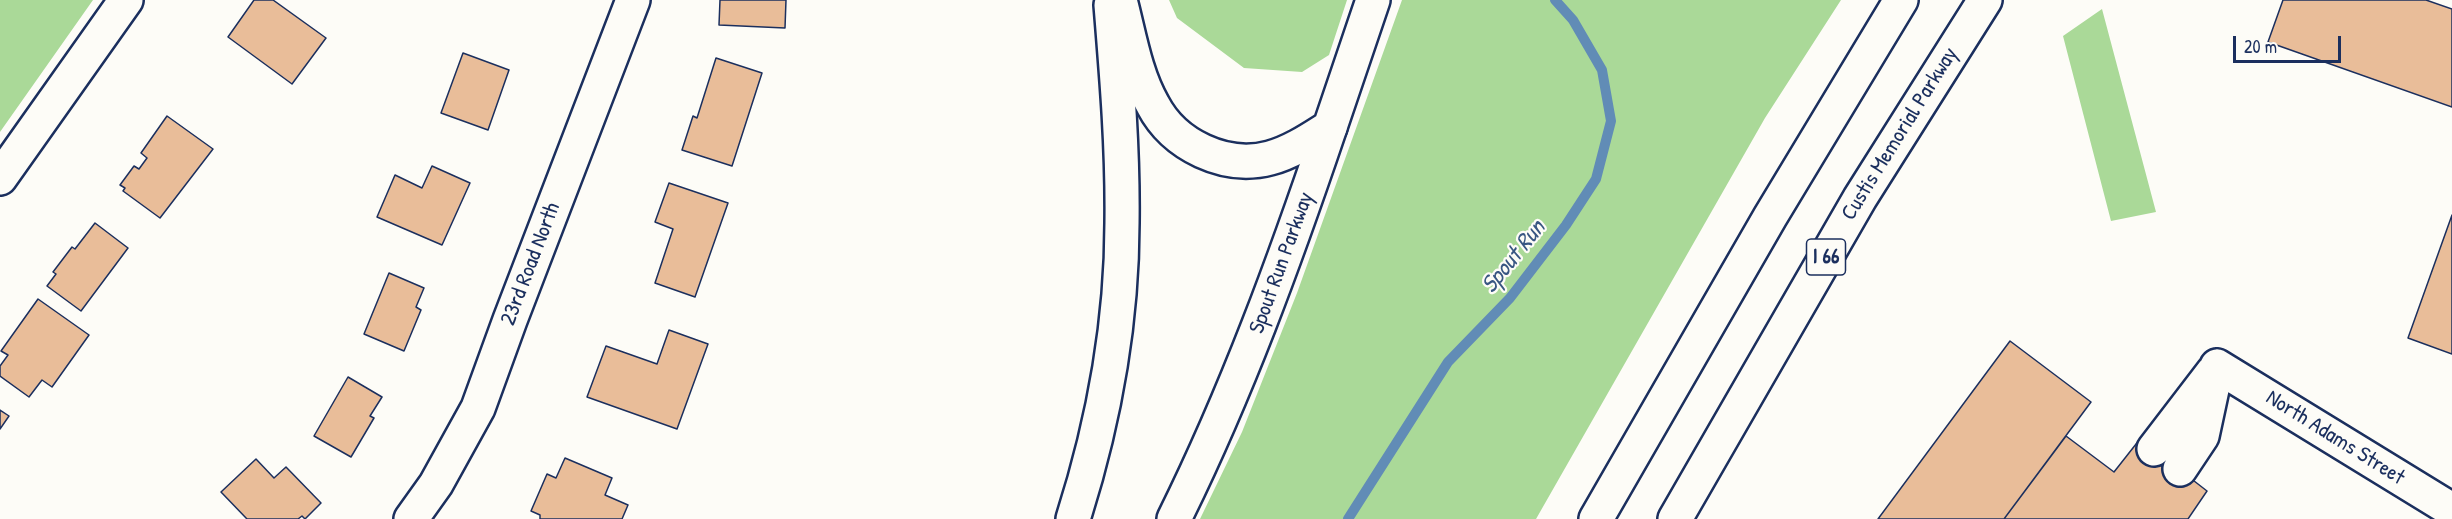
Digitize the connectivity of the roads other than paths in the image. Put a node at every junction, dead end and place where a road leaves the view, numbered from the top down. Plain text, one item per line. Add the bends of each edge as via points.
1 (126, 0) edge
2 (633, 0) edge
3 (1111, 0) edge
4 (1120, 0) edge
5 (1373, 0) edge
6 (1901, 0) edge
7 (1985, 0) edge
8 (1330, 127) junction
9 (0, 178) edge
10 (2217, 366) junction
11 (2154, 449) dead end
12 (2180, 469) dead end
13 (2452, 510) edge
14 (411, 519) edge
15 (1073, 519) edge
16 (1174, 519) edge
17 (1596, 519) edge
18 (1675, 519) edge

1 - 9 main road
2 - 14 main road, 23rd Road North via 478,408 436,484
3 - 15 main road via 1120,124 1120,269 1101,409
4 - 8 main road via 1153,105 1174,133 1188,144 1219,157 1251,161 1300,146
5 - 8 main road, Spout Run Parkway
6 - 17 main road
7 - 18 main road, Custis Memorial Parkway / I 66 via 1860,198
8 - 16 main road, Spout Run Parkway via 1243,366
10 - 11 main road
10 - 12 main road via 2202,436
10 - 13 main road, North Adams Street

